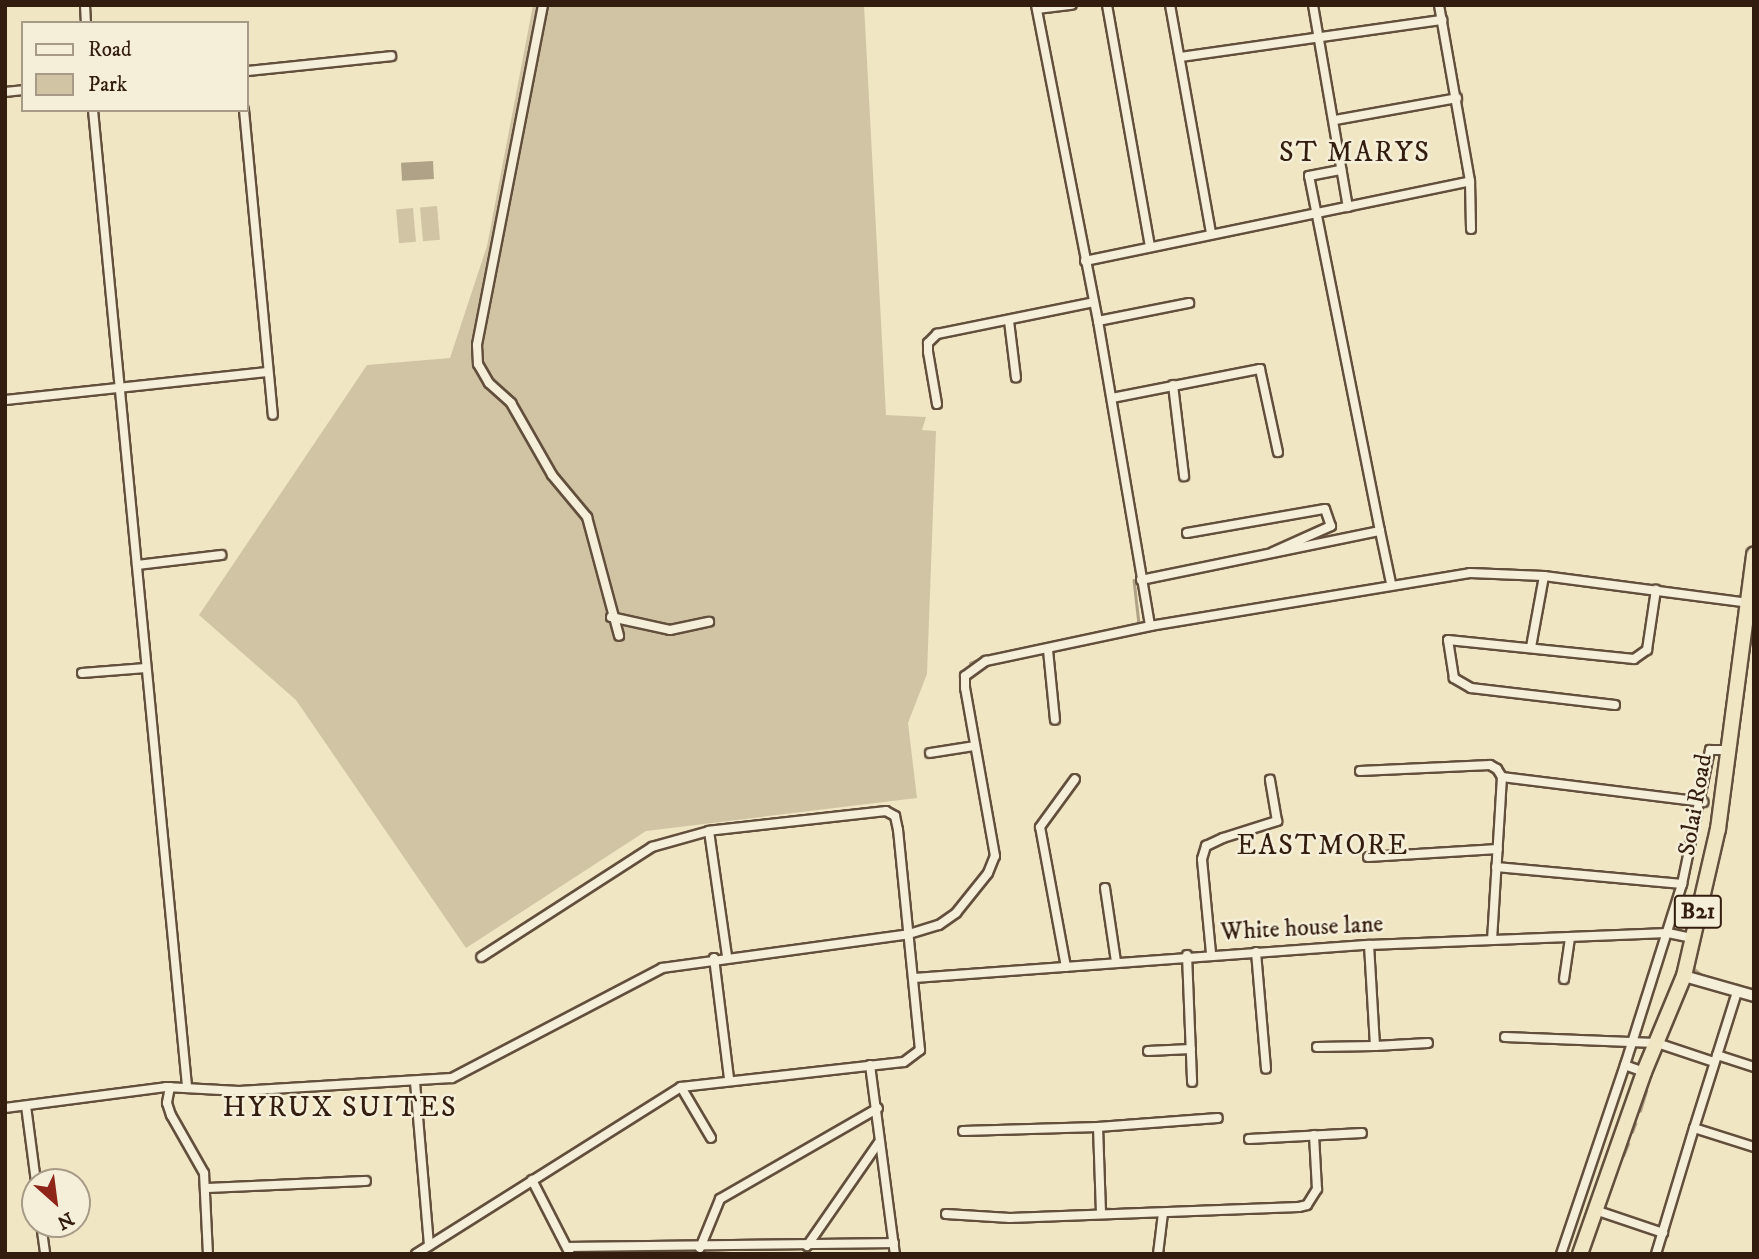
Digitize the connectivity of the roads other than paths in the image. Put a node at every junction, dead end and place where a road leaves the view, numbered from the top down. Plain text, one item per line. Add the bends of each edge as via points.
1 (543, 5) edge
2 (1072, 5) edge
3 (1107, 5) edge
4 (1170, 5) edge
5 (1313, 5) edge
6 (1439, 5) edge
7 (1037, 7) edge
8 (1442, 20) junction
9 (1320, 41) junction
10 (391, 56) dead end
11 (1181, 57) junction
12 (248, 71) edge
13 (1457, 98) junction
14 (93, 112) edge
15 (244, 112) edge
16 (1335, 120) junction
17 (1341, 170) junction
18 (1470, 181) junction
19 (1348, 207) junction
20 (1315, 212) junction
21 (1471, 229) dead end
22 (1211, 232) junction
23 (1150, 246) junction
24 (1085, 261) junction
25 (1094, 302) junction
26 (1189, 303) dead end
27 (1009, 320) junction
28 (1098, 321) junction
29 (268, 372) junction
30 (1016, 378) dead end
31 (1173, 385) junction
32 (120, 387) junction
33 (1112, 398) junction
34 (5, 400) edge
35 (937, 404) dead end
36 (273, 415) dead end
37 (1278, 453) dead end
38 (1184, 476) dead end
39 (1380, 531) junction
40 (1187, 533) dead end
41 (1754, 554) edge
42 (221, 555) dead end
43 (1257, 559) junction
44 (137, 565) junction
45 (1544, 576) junction
46 (1141, 580) junction
47 (1391, 583) junction
48 (1656, 590) junction
49 (1748, 603) junction
50 (611, 617) junction
51 (709, 622) dead end
52 (1150, 626) junction
53 (619, 636) dead end
54 (1531, 647) junction
55 (1048, 650) junction
56 (146, 668) junction
57 (82, 673) dead end
58 (1615, 705) dead end
59 (1055, 720) dead end
60 (974, 746) junction
61 (1729, 750) junction
62 (930, 753) dead end
63 (1360, 771) dead end
64 (1502, 776) junction
65 (1075, 779) dead end
66 (1270, 780) dead end
67 (1703, 802) junction
68 (709, 831) junction
69 (1498, 849) junction
70 (1368, 857) dead end
71 (1496, 867) junction
72 (1682, 884) junction
73 (1105, 888) dead end
74 (1668, 933) junction
75 (909, 934) junction
76 (1570, 938) junction
77 (1692, 938) junction
78 (1492, 939) junction
79 (1369, 945) junction
80 (1256, 952) junction
81 (1211, 953) junction
82 (1187, 955) junction
83 (727, 956) junction
84 (481, 957) dead end
85 (714, 958) junction
86 (1116, 962) junction
87 (1066, 967) junction
88 (1684, 976) junction
89 (915, 978) junction
90 (1564, 979) dead end
91 (1737, 992) junction
92 (1754, 996) edge
93 (1505, 1037) dead end
94 (1633, 1040) junction
95 (1428, 1043) dead end
96 (1657, 1043) junction
97 (1375, 1046) junction
98 (1317, 1047) dead end
99 (1191, 1049) junction
100 (1148, 1051) dead end
101 (1715, 1058) junction
102 (1625, 1065) junction
103 (870, 1066) junction
104 (1754, 1067) edge
105 (1266, 1069) dead end
106 (1644, 1072) junction
107 (729, 1079) junction
108 (415, 1082) junction
109 (1192, 1082) dead end
110 (187, 1086) junction
111 (170, 1087) junction
112 (681, 1087) junction
113 (26, 1106) junction
114 (5, 1108) edge
115 (878, 1108) junction
116 (1218, 1118) dead end
117 (1098, 1128) junction
118 (1694, 1128) junction
119 (962, 1131) dead end
120 (1362, 1133) dead end
121 (1314, 1135) junction
122 (711, 1138) dead end
123 (1249, 1139) dead end
124 (880, 1142) junction
125 (1754, 1147) edge
126 (34, 1168) edge
127 (532, 1180) junction
128 (366, 1181) dead end
129 (206, 1188) junction
130 (1595, 1210) junction
131 (946, 1214) dead end
132 (1101, 1214) junction
133 (1163, 1214) junction
134 (1663, 1233) junction
135 (894, 1243) junction
136 (429, 1245) junction
137 (807, 1246) junction
138 (701, 1248) junction
139 (570, 1250) edge
140 (208, 1254) edge
141 (416, 1254) edge
142 (895, 1254) edge
143 (1158, 1254) edge
144 (1561, 1254) edge
145 (1580, 1254) edge
146 (1656, 1254) edge

1 - 50 street via 477,345 478,364 489,383 511,403 552,475 587,517
2 - 7 street
3 - 23 street
4 - 11 street
5 - 9 street
6 - 8 street
7 - 24 street
8 - 9 street
8 - 13 street
9 - 11 street
9 - 16 street
10 - 12 street
11 - 22 street
13 - 16 street
13 - 18 street
14 - 32 street
15 - 29 street
16 - 17 street
17 - 19 street
17 - 20 street via 1309,176
18 - 19 street
18 - 21 street
19 - 20 street
20 - 22 street
20 - 39 street
22 - 23 street
23 - 24 street
24 - 25 street
25 - 27 street
25 - 28 street
26 - 28 street
27 - 30 street
27 - 35 street via 932,338 928,352
28 - 33 street
29 - 32 street
29 - 36 street
31 - 33 street
31 - 37 street via 1260,369
31 - 38 street
32 - 34 street
32 - 44 street
33 - 46 street
39 - 43 street
39 - 47 street
40 - 43 street via 1325,509 1331,526
41 - 49 highway, Solai Road / B21
42 - 44 street
43 - 46 street
44 - 56 street
45 - 47 street via 1471,573
45 - 48 street
45 - 54 street
46 - 52 street
47 - 52 street
48 - 49 street
48 - 54 street via 1647,650 1641,656
49 - 61 highway, Solai Road / B21
50 - 51 street via 670,630
50 - 53 street
52 - 55 street
54 - 58 street via 1452,638 1447,648 1454,678 1472,688
55 - 59 street
55 - 60 street via 986,661 965,676
56 - 57 street
56 - 110 street
60 - 62 street
60 - 75 street via 993,866 949,919
61 - 67 street via 1710,750
61 - 77 highway, Solai Road / B21
63 - 64 street via 1490,765
64 - 67 street
64 - 69 street
65 - 87 street via 1040,827
66 - 81 street via 1278,821 1206,846 1202,859
67 - 72 street
68 - 75 street via 886,811 895,816
68 - 83 street
68 - 84 street via 652,847
69 - 70 street
69 - 71 street
71 - 72 street
71 - 78 street
72 - 74 street
73 - 86 street
74 - 76 street, White house lane
74 - 77 street, White house lane
74 - 94 street
75 - 83 street
75 - 89 street
76 - 78 street, White house lane
76 - 90 street
77 - 88 highway, Solai Road / B21
78 - 79 street, White house lane
79 - 80 street, White house lane
79 - 97 street
80 - 81 street, White house lane
80 - 105 street
81 - 82 street, White house lane
82 - 86 street, White house lane
82 - 99 street
83 - 85 street
85 - 107 street
85 - 108 street via 662,968 470,1072
86 - 87 street, White house lane
87 - 89 street, White house lane
88 - 91 street
88 - 96 highway, Solai Road / B21
89 - 103 street via 920,1050 904,1062
91 - 92 street
91 - 101 street
93 - 94 street
94 - 96 street
94 - 102 street
95 - 97 street
96 - 101 street
96 - 106 highway, Solai Road / B21
97 - 98 street
99 - 100 street
99 - 109 street
101 - 104 street
101 - 118 street
102 - 106 street
102 - 144 street
103 - 107 street
103 - 115 street
106 - 130 highway, Solai Road / B21
107 - 112 street
108 - 110 street via 239,1091
108 - 136 street
110 - 111 street
111 - 113 street
111 - 129 street via 167,1103 181,1138 198,1156
112 - 122 street
112 - 127 street
113 - 114 street
113 - 126 street
115 - 124 street
115 - 138 street via 720,1199
116 - 117 street
117 - 119 street
117 - 132 street
118 - 125 street
118 - 134 street
120 - 121 street
121 - 123 street
121 - 133 street via 1317,1189 1307,1205
124 - 135 street
124 - 137 street
127 - 136 street
127 - 139 street
128 - 129 street
129 - 140 street
130 - 134 street
130 - 145 highway, Solai Road / B21
131 - 132 street via 1010,1218
132 - 133 street
133 - 143 street
134 - 146 street
135 - 137 street
135 - 142 street
136 - 141 street
137 - 138 street
138 - 139 street

